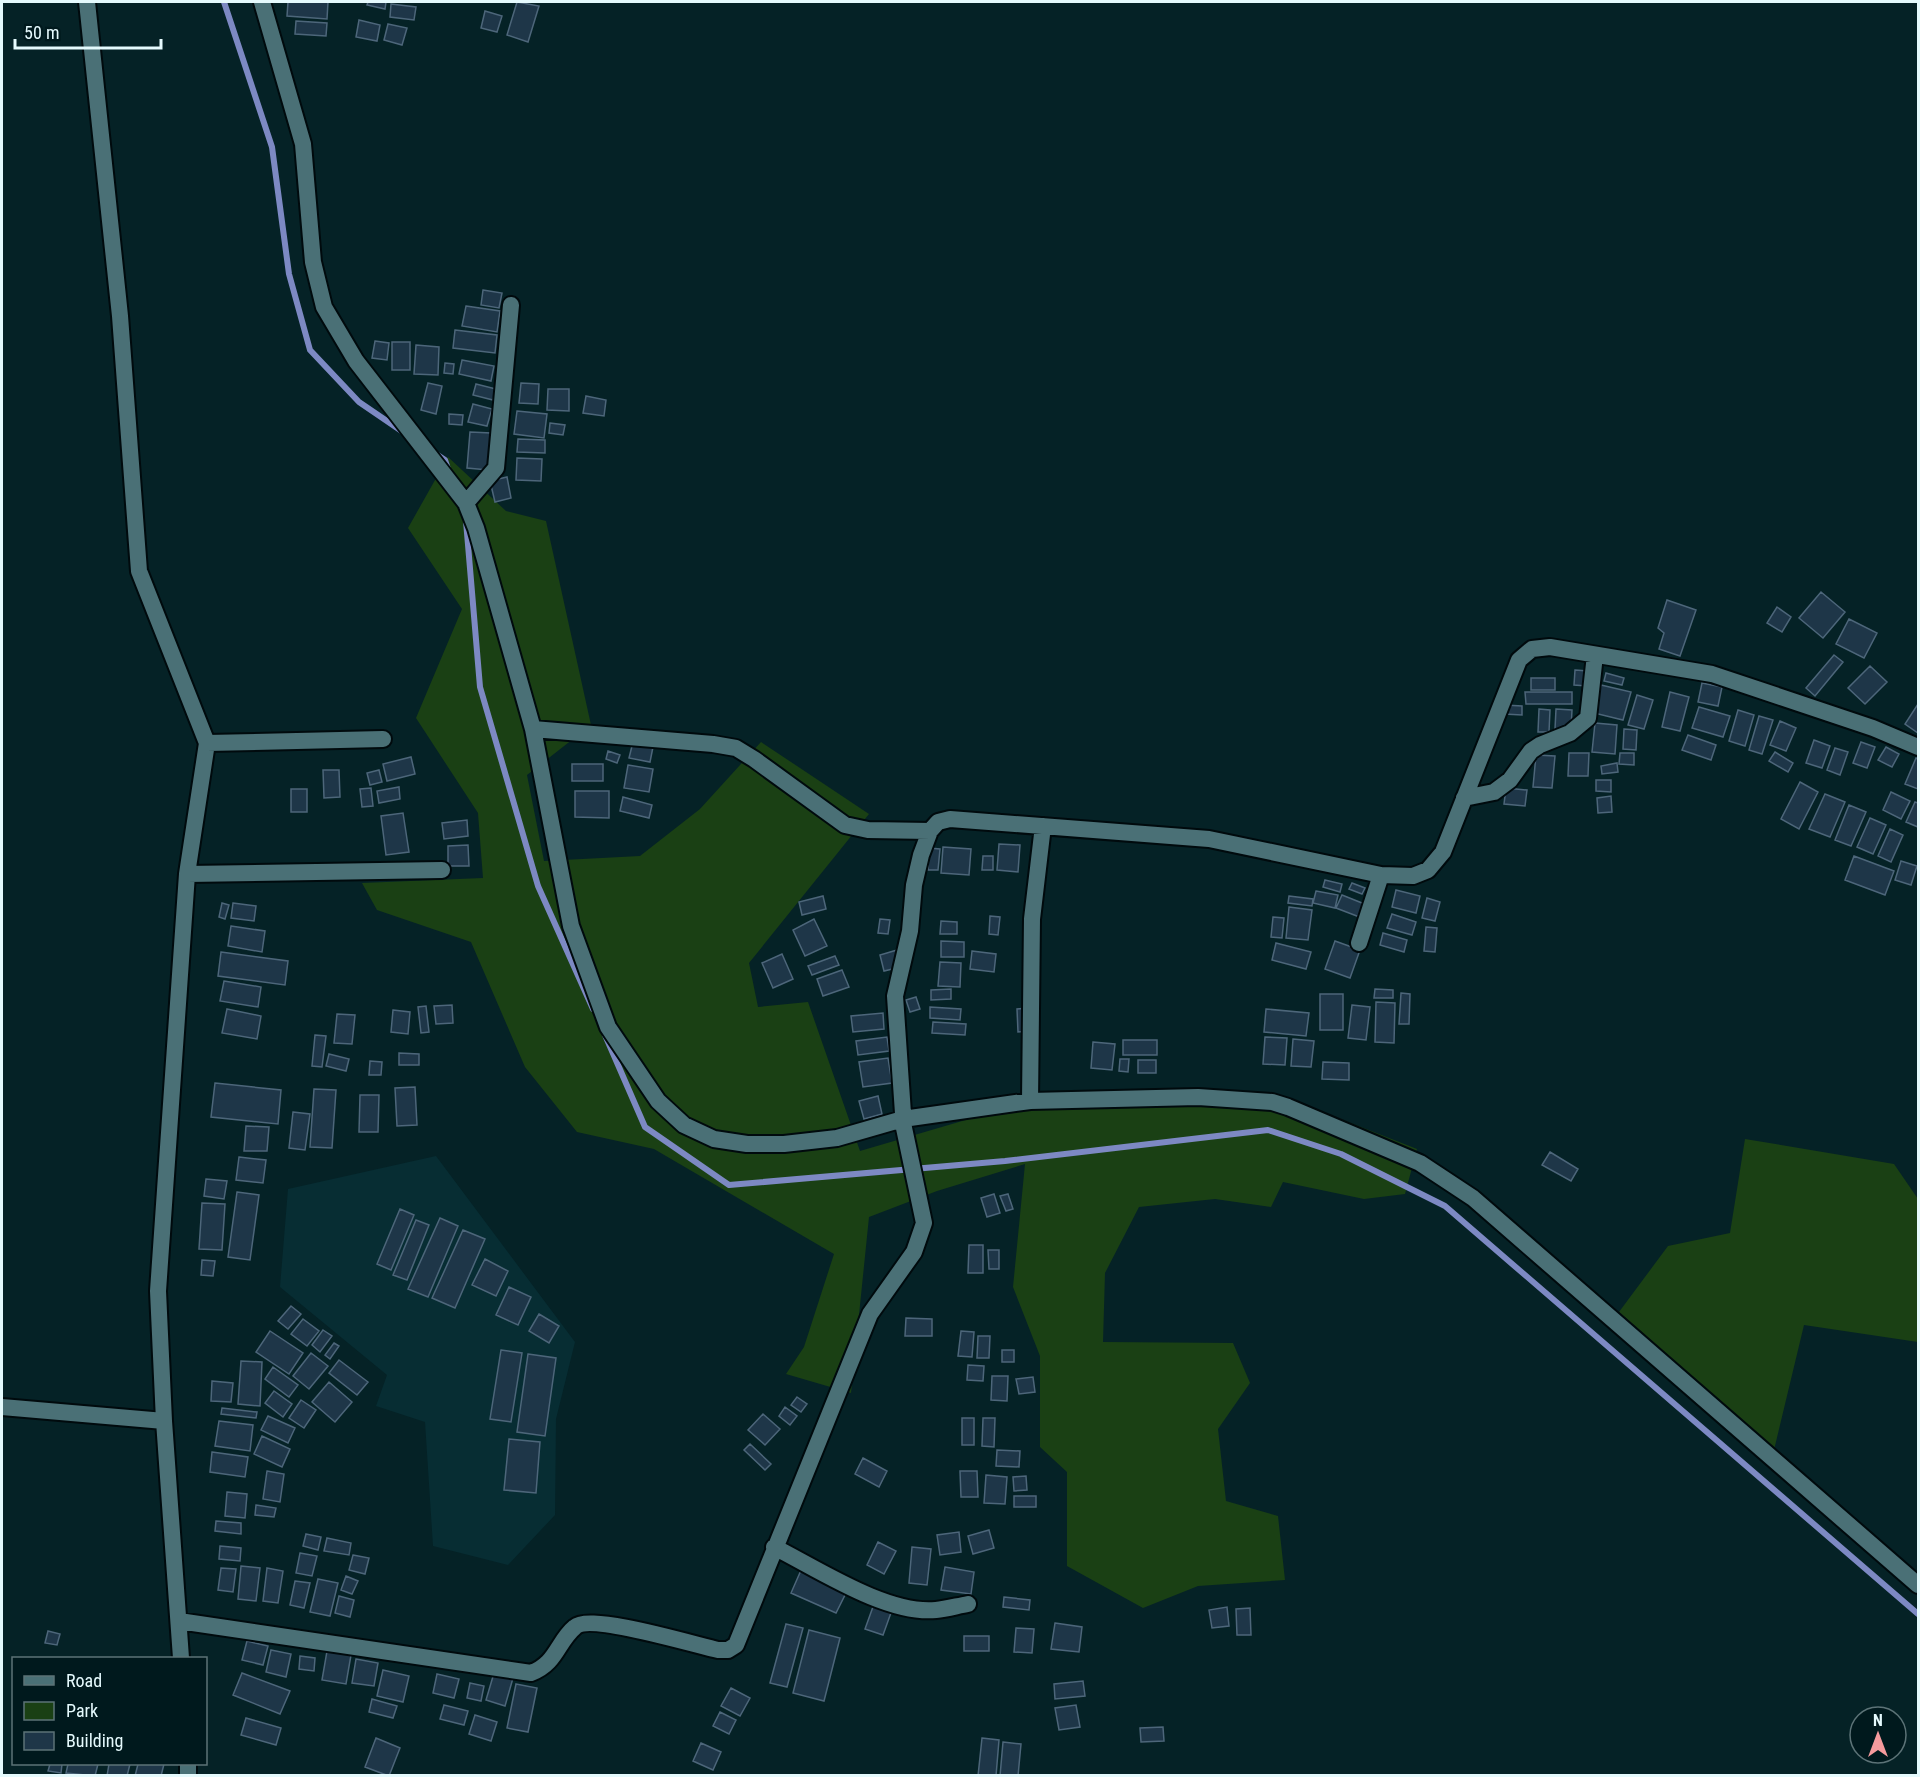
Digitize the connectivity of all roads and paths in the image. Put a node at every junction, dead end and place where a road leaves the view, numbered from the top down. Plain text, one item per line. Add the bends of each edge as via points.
1 (87, 2) edge
2 (262, 2) edge
3 (511, 305) dead end
4 (466, 503) junction
5 (1595, 655) junction
6 (533, 729) junction
7 (383, 739) dead end
8 (207, 743) junction
9 (1918, 747) edge
10 (1464, 798) junction
11 (1043, 826) junction
12 (930, 831) junction
13 (442, 870) dead end
14 (187, 874) junction
15 (1381, 875) junction
16 (1359, 943) dead end
17 (1030, 1101) junction
18 (904, 1123) junction
19 (2, 1407) edge
20 (164, 1421) junction
21 (774, 1547) junction
22 (1918, 1585) edge
23 (968, 1604) dead end
24 (179, 1621) junction
25 (181, 1657) edge

1 - 8 street via 120,316 139,571
2 - 4 street via 303,144 313,262 324,307 356,361
3 - 4 street via 496,468
4 - 6 street
5 - 9 street via 1712,674
5 - 10 street via 1588,718 1570,733 1531,751 1510,780 1494,792
5 - 10 street via 1550,647 1533,649 1519,660
6 - 12 street via 736,748 845,825 868,830
6 - 18 street via 571,926 608,1027 658,1101 684,1125 714,1139 747,1144 837,1138
7 - 8 street
8 - 14 street
10 - 15 street via 1436,863 1413,876
11 - 12 street via 950,819 938,822
11 - 15 street via 1209,839
11 - 17 street via 1032,919
12 - 18 street via 914,885 910,931 895,996
13 - 14 street
14 - 20 street via 159,1259
15 - 16 street
17 - 18 street
17 - 22 street via 1198,1097 1272,1102 1420,1163 1473,1198
18 - 21 street via 924,1223 914,1252 870,1314
19 - 20 street
20 - 24 street
21 - 23 street via 884,1602 935,1610
21 - 24 street via 736,1645 728,1650 596,1622 575,1626 539,1670 517,1672
24 - 25 street

